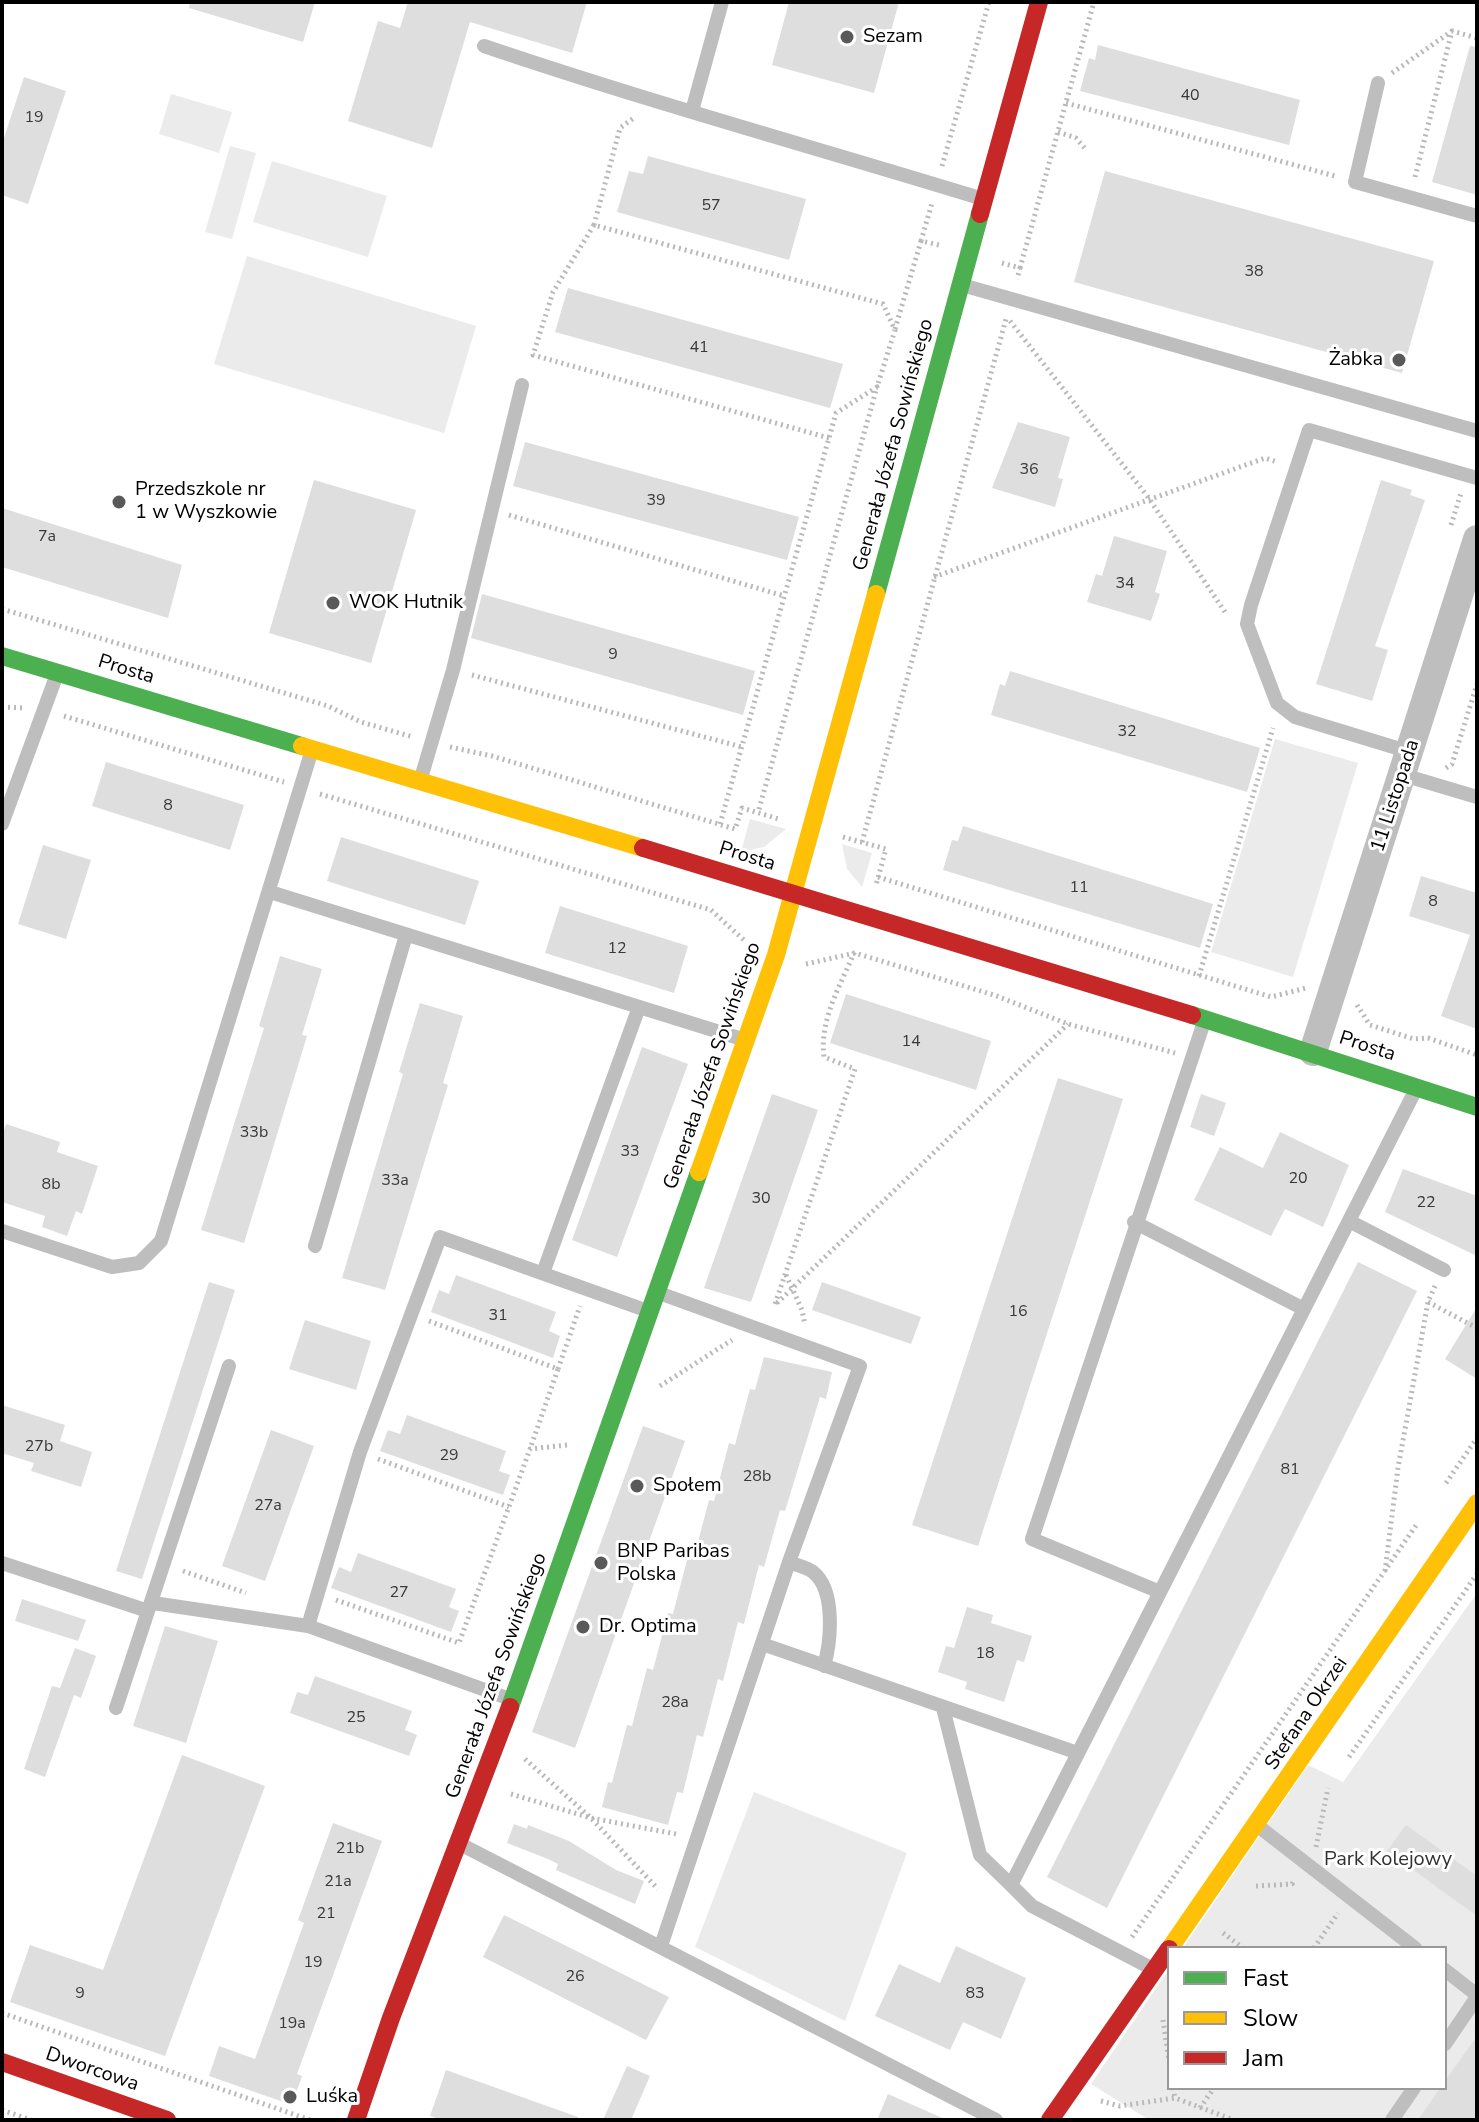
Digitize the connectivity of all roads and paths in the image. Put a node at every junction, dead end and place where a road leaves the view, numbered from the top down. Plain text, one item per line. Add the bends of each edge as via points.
1 (722, 2) edge
2 (989, 2) edge
3 (1039, 2) edge
4 (1094, 2) edge
5 (1452, 31) junction
6 (1477, 38) edge
7 (484, 46) dead end
8 (1378, 83) joint
9 (641, 98) junction
10 (1066, 103) junction
11 (692, 111) junction
12 (1058, 132) junction
13 (1087, 151) dead end
14 (1355, 182) junction
15 (937, 185) junction
16 (1410, 197) junction
17 (983, 199) junction
18 (1477, 216) edge
19 (594, 225) junction
20 (921, 241) dead end
21 (1020, 268) dead end
22 (960, 284) junction
23 (1007, 316) dead end
24 (522, 385) dead end
25 (877, 387) junction
26 (1477, 431) edge
27 (829, 438) junction
28 (1297, 468) junction
29 (1477, 478) edge
30 (1148, 497) junction
31 (492, 510) junction
32 (1477, 539) edge
33 (934, 577) dead end
34 (784, 596) junction
35 (1468, 604) edge
36 (2, 609) edge
37 (1230, 622) dead end
38 (2, 656) edge
39 (453, 670) junction
40 (58, 672) junction
41 (1477, 684) edge
42 (2, 707) edge
43 (44, 710) junction
44 (1268, 714) dead end
45 (1273, 728) junction
46 (1288, 733) dead end
47 (432, 742) junction
48 (742, 747) junction
49 (313, 749) junction
50 (1414, 770) junction
51 (420, 782) junction
52 (288, 783) dead end
53 (309, 790) dead end
54 (1477, 797) edge
55 (758, 813) dead end
56 (2, 824) edge
57 (720, 824) junction
58 (735, 829) dead end
59 (878, 877) dead end
60 (270, 892) junction
61 (795, 894) junction
62 (406, 935) junction
63 (749, 946) dead end
64 (855, 953) junction
65 (809, 965) dead end
66 (1199, 976) junction
67 (1363, 991) dead end
68 (1271, 997) dead end
69 (1358, 1006) dead end
70 (639, 1007) junction
71 (1205, 1018) junction
72 (1068, 1024) junction
73 (1394, 1033) dead end
74 (746, 1040) junction
75 (1313, 1052) junction
76 (1183, 1055) dead end
77 (1477, 1055) edge
78 (1417, 1087) junction
79 (1477, 1107) edge
80 (1349, 1221) junction
81 (1134, 1222) junction
82 (2, 1231) edge
83 (315, 1246) dead end
84 (1444, 1270) joint
85 (543, 1273) junction
86 (785, 1275) junction
87 (793, 1288) junction
88 (586, 1289) junction
89 (657, 1292) junction
90 (1428, 1302) junction
91 (775, 1304) junction
92 (1304, 1309) junction
93 (650, 1312) junction
94 (411, 1314) junction
95 (752, 1327) junction
96 (1477, 1328) edge
97 (809, 1348) junction
98 (229, 1366) dead end
99 (558, 1369) junction
100 (648, 1394) dead end
101 (574, 1431) dead end
102 (1477, 1438) edge
103 (530, 1449) junction
104 (360, 1452) junction
105 (1443, 1487) dead end
106 (1477, 1503) edge
107 (509, 1507) junction
108 (1427, 1511) dead end
109 (789, 1562) junction
110 (2, 1563) edge
111 (165, 1565) junction
112 (1385, 1572) junction
113 (1477, 1574) edge
114 (1160, 1592) junction
115 (318, 1593) junction
116 (253, 1595) dead end
117 (150, 1607) junction
118 (308, 1626) junction
119 (762, 1644) junction
120 (824, 1666) junction
121 (513, 1700) junction
122 (116, 1708) dead end
123 (943, 1708) junction
124 (519, 1753) dead end
125 (1078, 1753) junction
126 (1348, 1758) dead end
127 (1332, 1781) dead end
128 (505, 1792) dead end
129 (591, 1818) junction
130 (1258, 1825) junction
131 (697, 1839) junction
132 (460, 1844) junction
133 (1305, 1865) junction
134 (1296, 1878) junction
135 (1011, 1885) junction
136 (1307, 1886) dead end
137 (1248, 1897) dead end
138 (1329, 1901) dead end
139 (674, 1906) junction
140 (1232, 1921) dead end
141 (1223, 1933) junction
142 (1218, 1940) dead end
143 (661, 1946) junction
144 (1172, 1946) edge
145 (1240, 1946) edge
146 (1315, 1946) edge
147 (1412, 1946) edge
148 (1121, 1952) junction
149 (1167, 1953) edge
150 (1154, 1970) junction
151 (1447, 1972) edge
152 (1477, 1996) edge
153 (2, 2013) edge
154 (1163, 2020) dead end
155 (1447, 2041) edge
156 (1167, 2047) edge
157 (2, 2062) edge
158 (1173, 2090) edge
159 (1213, 2090) edge
160 (1413, 2090) edge
161 (1175, 2098) junction
162 (1104, 2104) dead end
163 (1200, 2108) junction
164 (2, 2110) edge
165 (31, 2120) edge
166 (167, 2120) edge
167 (310, 2120) edge
168 (356, 2120) edge
169 (996, 2120) edge
170 (1050, 2120) edge
171 (1234, 2120) edge
172 (1392, 2120) edge

1 - 11 lane
2 - 15 path
3 - 17 street, Generała Józefa Sowińskiego
4 - 10 path
5 - 6 path
5 - 8 path
5 - 16 path
7 - 9 lane
8 - 14 lane
9 - 11 lane
9 - 19 path via 634,118 620,128
10 - 12 path
10 - 14 path
11 - 15 lane
12 - 13 path via 1076,138
12 - 21 path
14 - 16 lane
15 - 17 lane
15 - 20 path
16 - 18 lane
17 - 22 street, Generała Józefa Sowińskiego
19 - 25 path via 883,304 895,330
19 - 27 path via 553,292 533,355
22 - 26 lane
22 - 61 street, Generała Józefa Sowińskiego
23 - 30 path
24 - 31 lane
25 - 27 path via 836,413
25 - 55 path
27 - 34 path
28 - 29 lane via 1309,430
28 - 30 path via 1265,458
28 - 50 lane via 1247,624 1277,703 1295,717
30 - 33 path
30 - 37 path
31 - 34 path
31 - 39 lane
32 - 35 street, 11 Listopada
34 - 48 path
35 - 50 street, 11 Listopada
36 - 47 path
38 - 40 street, Prosta
39 - 47 lane
39 - 48 path
40 - 43 lane
40 - 49 street, Prosta
41 - 50 path via 1452,764
42 - 43 path
43 - 52 path
43 - 56 lane
44 - 45 path
45 - 46 path
45 - 66 path
47 - 51 lane
47 - 57 path
48 - 57 path
49 - 51 street, Prosta
49 - 60 lane
50 - 54 lane
50 - 75 street, 11 Listopada
51 - 61 street, Prosta
53 - 63 path via 711,910
57 - 58 path
59 - 66 path
60 - 62 lane
60 - 82 lane via 161,1241 152,1254 139,1263 112,1267
61 - 71 street, Prosta
61 - 74 street, Generała Józefa Sowińskiego
62 - 70 lane
62 - 83 lane
64 - 65 path
64 - 72 path via 994,995
64 - 86 path via 836,992 822,1042 824,1057 855,1069
66 - 68 path
67 - 69 path
70 - 74 lane
70 - 85 lane
71 - 75 street, Prosta
71 - 81 lane
72 - 76 path
72 - 87 path
73 - 77 path
74 - 89 street, Generała Józefa Sowińskiego
75 - 78 street, Prosta
78 - 79 street, Prosta
78 - 80 lane
80 - 84 lane
80 - 92 lane
81 - 92 lane
81 - 114 lane via 1032,1539
84 - 90 path
85 - 88 lane
85 - 94 lane via 440,1237
86 - 87 path
86 - 91 path
87 - 91 path
87 - 97 path
88 - 93 lane
88 - 99 path
89 - 93 street, Generała Józefa Sowińskiego
89 - 95 lane
90 - 96 path
90 - 112 path
91 - 95 path
92 - 114 lane
93 - 121 street, Generała Józefa Sowińskiego
94 - 99 path
94 - 104 lane
95 - 97 lane
95 - 100 path
97 - 109 lane via 860,1366
98 - 111 lane
99 - 103 path
101 - 103 path via 569,1445
102 - 105 path
103 - 107 path
104 - 107 path
104 - 115 lane
106 - 130 street, Stefana Okrzei
107 - 115 path via 459,1643
108 - 112 path
109 - 119 lane
109 - 120 lane via 813,1571 825,1587 830,1646
110 - 117 lane
111 - 116 path
111 - 117 lane
112 - 148 path
113 - 126 path
114 - 125 lane
115 - 118 lane
117 - 118 lane
117 - 122 lane
118 - 121 lane
119 - 120 lane
119 - 131 lane
120 - 123 lane
121 - 132 street, Generała Józefa Sowińskiego
123 - 125 lane
123 - 135 lane via 980,1855
124 - 129 path
125 - 135 lane
127 - 133 path via 1324,1792 1320,1841
128 - 129 path
129 - 131 path
129 - 139 path
130 - 133 lane
130 - 144 street, Stefana Okrzei
131 - 139 lane
132 - 143 lane
132 - 168 street, Generała Józefa Sowińskiego
133 - 134 path
133 - 147 lane
134 - 136 path
134 - 137 path via 1292,1884 1256,1886
135 - 148 lane via 1032,1906
138 - 146 path via 1340,1909
139 - 143 lane
140 - 141 path
141 - 142 path
141 - 145 path
143 - 169 lane
148 - 150 lane
149 - 150 street, Stefana Okrzei
150 - 170 street, Stefana Okrzei
151 - 152 lane
152 - 155 lane
153 - 167 path
154 - 156 path
157 - 166 street, Dworcowa
158 - 161 path
159 - 163 path
160 - 172 lane
161 - 162 path
161 - 163 path
163 - 171 path
164 - 165 path

